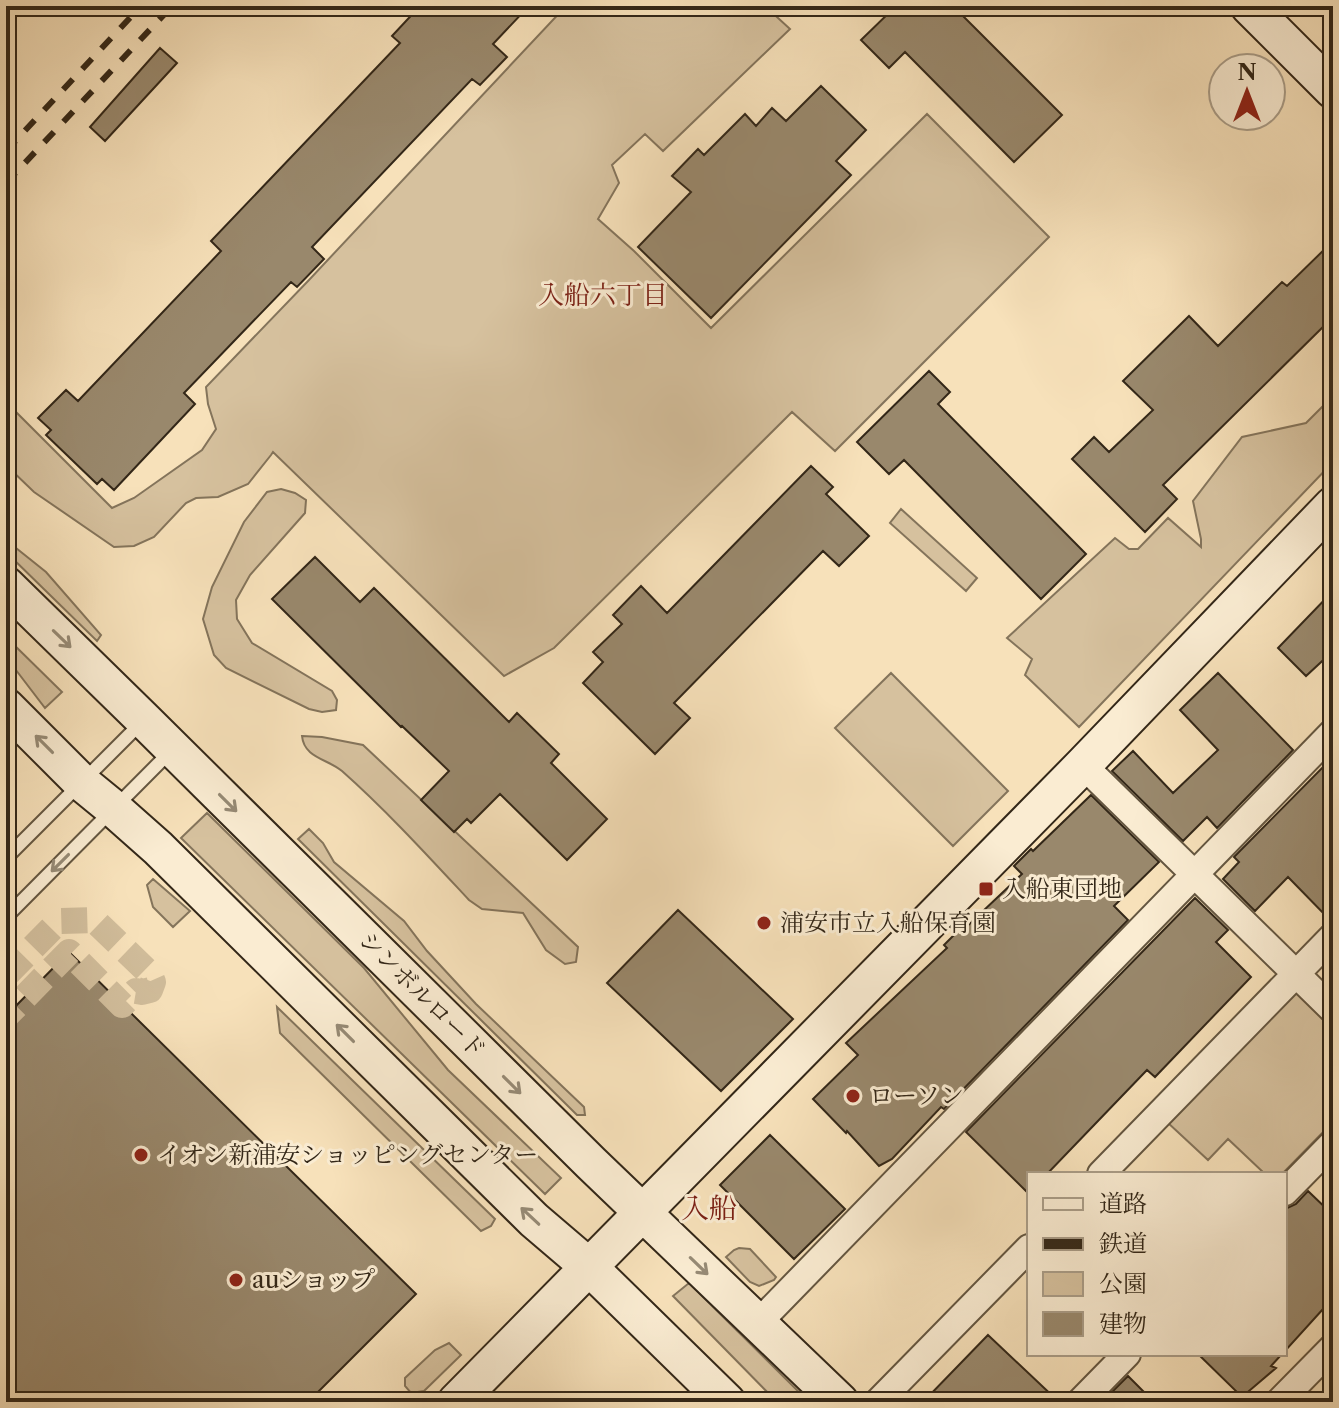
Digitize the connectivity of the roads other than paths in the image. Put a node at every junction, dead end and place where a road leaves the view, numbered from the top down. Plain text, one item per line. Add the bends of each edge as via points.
1 (1249, 6) edge
2 (1333, 90) edge
3 (1333, 505) edge
4 (6, 585) edge
5 (6, 707) edge
6 (144, 720) junction
7 (1333, 732) edge
8 (173, 748) junction
9 (1083, 765) junction
10 (81, 782) junction
11 (114, 809) junction
12 (6, 858) edge
13 (1194, 873) junction
14 (6, 917) edge
15 (1333, 936) edge
16 (1296, 974) junction
17 (1333, 1010) edge
18 (1333, 1143) edge
19 (1103, 1172) edge
20 (1287, 1190) edge
21 (643, 1212) junction
22 (1027, 1250) edge
23 (589, 1267) junction
24 (758, 1323) junction
25 (1333, 1347) edge
26 (1125, 1356) edge
27 (456, 1402) edge
28 (727, 1402) edge
29 (840, 1402) edge
30 (878, 1402) edge
31 (1080, 1402) edge
32 (1279, 1402) edge

1 - 2 street
3 - 9 street
4 -> 6 street, シンボルロード
10 -> 5 street
6 - 8 street, シンボルロード
6 - 10 lane
7 - 13 street
8 - 11 lane
8 -> 21 street, シンボルロード
9 - 13 street
9 - 21 street
10 - 11 street
10 - 12 lane
11 -> 14 lane
23 -> 11 street via 534,1220
13 - 16 street
13 - 24 street
15 - 16 street
16 - 17 street
16 - 19 street
18 - 20 street
21 - 23 street
21 -> 24 street, シンボルロード
22 - 30 street
23 - 27 street
23 - 28 street
24 - 29 street, シンボルロード
25 - 32 street
26 - 31 street

